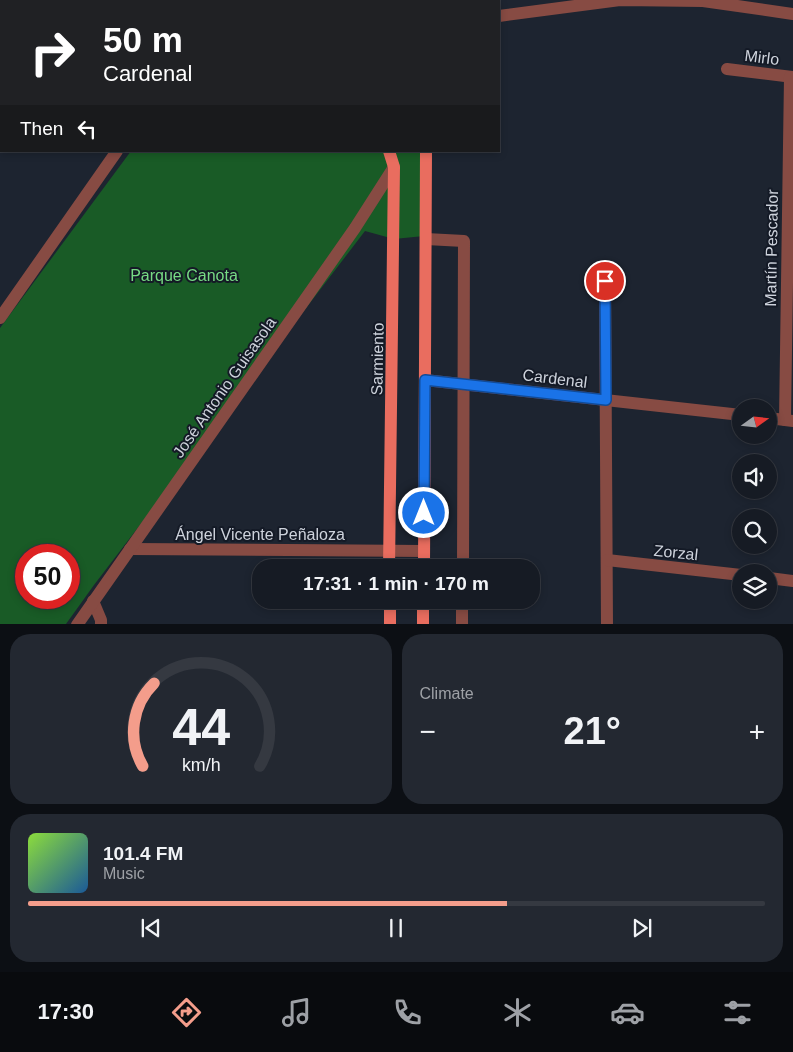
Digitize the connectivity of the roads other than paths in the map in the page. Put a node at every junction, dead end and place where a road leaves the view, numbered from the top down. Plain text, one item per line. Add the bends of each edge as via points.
1 (793, 14) edge
2 (500, 16) edge
3 (728, 69) dead end
4 (791, 77) edge
5 (116, 152) edge
6 (389, 152) edge
7 (426, 152) edge
8 (394, 167) junction
9 (426, 239) junction
10 (605, 281) dead end
11 (0, 318) edge
12 (425, 380) junction
13 (463, 383) junction
14 (606, 400) junction
15 (732, 414) edge
16 (789, 421) edge
17 (130, 549) junction
18 (389, 550) junction
19 (424, 551) junction
20 (389, 559) edge
21 (424, 559) edge
22 (463, 559) edge
23 (607, 560) junction
24 (732, 574) edge
25 (777, 579) edge
26 (793, 581) edge
27 (93, 601) junction
28 (390, 609) edge
29 (423, 609) edge
30 (462, 609) edge
31 (77, 624) edge
32 (101, 624) edge
33 (390, 624) edge
34 (423, 624) edge
35 (462, 624) edge
36 (607, 624) edge

1 - 2 street via 703,1 620,0
3 - 4 street, Mirlo
4 - 16 street, Martín Pescador
5 - 11 street
6 - 8 main road, Sarmiento
7 - 9 main road
8 - 17 street, José Antonio Guisasola via 355,228
8 - 18 main road, Sarmiento
9 - 12 main road
9 - 13 street via 464,241
10 - 14 street
12 - 13 street, Cardenal
12 - 19 main road
13 - 14 street, Cardenal
13 - 22 street
14 - 15 street, Cardenal
14 - 23 street
17 - 18 street, Ángel Vicente Peñaloza
17 - 27 street, José Antonio Guisasola
18 - 19 street, Ángel Vicente Peñaloza
18 - 20 main road, Sarmiento
19 - 21 main road
23 - 24 street, Zorzal
23 - 36 street
25 - 26 street
27 - 31 street, José Antonio Guisasola
27 - 32 street
28 - 33 main road
29 - 34 main road
30 - 35 street

